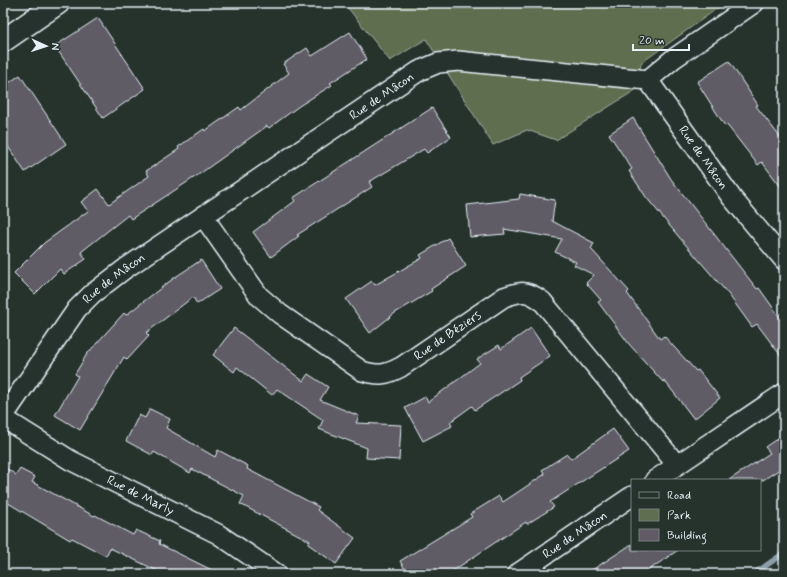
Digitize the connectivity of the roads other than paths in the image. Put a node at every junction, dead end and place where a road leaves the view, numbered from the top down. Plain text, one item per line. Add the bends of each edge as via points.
1 (58, 3) edge
2 (754, 3) edge
3 (3, 41) edge
4 (648, 80) junction
5 (203, 216) junction
6 (784, 260) edge
7 (784, 393) edge
8 (3, 418) edge
9 (677, 465) junction
10 (656, 479) edge
11 (631, 497) edge
12 (277, 574) edge
13 (517, 574) edge

1 - 3 street
2 - 4 street via 673,59
4 - 5 street, Rue de Mâcon via 458,61 438,63 419,71
4 - 6 street, Rue de Mâcon via 732,198
5 - 8 street, Rue de Mâcon via 126,268 77,309
5 - 9 street, Rue de Béziers via 259,296 280,314 362,371 375,375 389,374 402,367 504,297 518,292 531,293 542,301
7 - 9 street
8 - 12 street, Rue de Marly via 70,460 218,534
9 - 10 street
11 - 13 street, Rue de Mâcon

